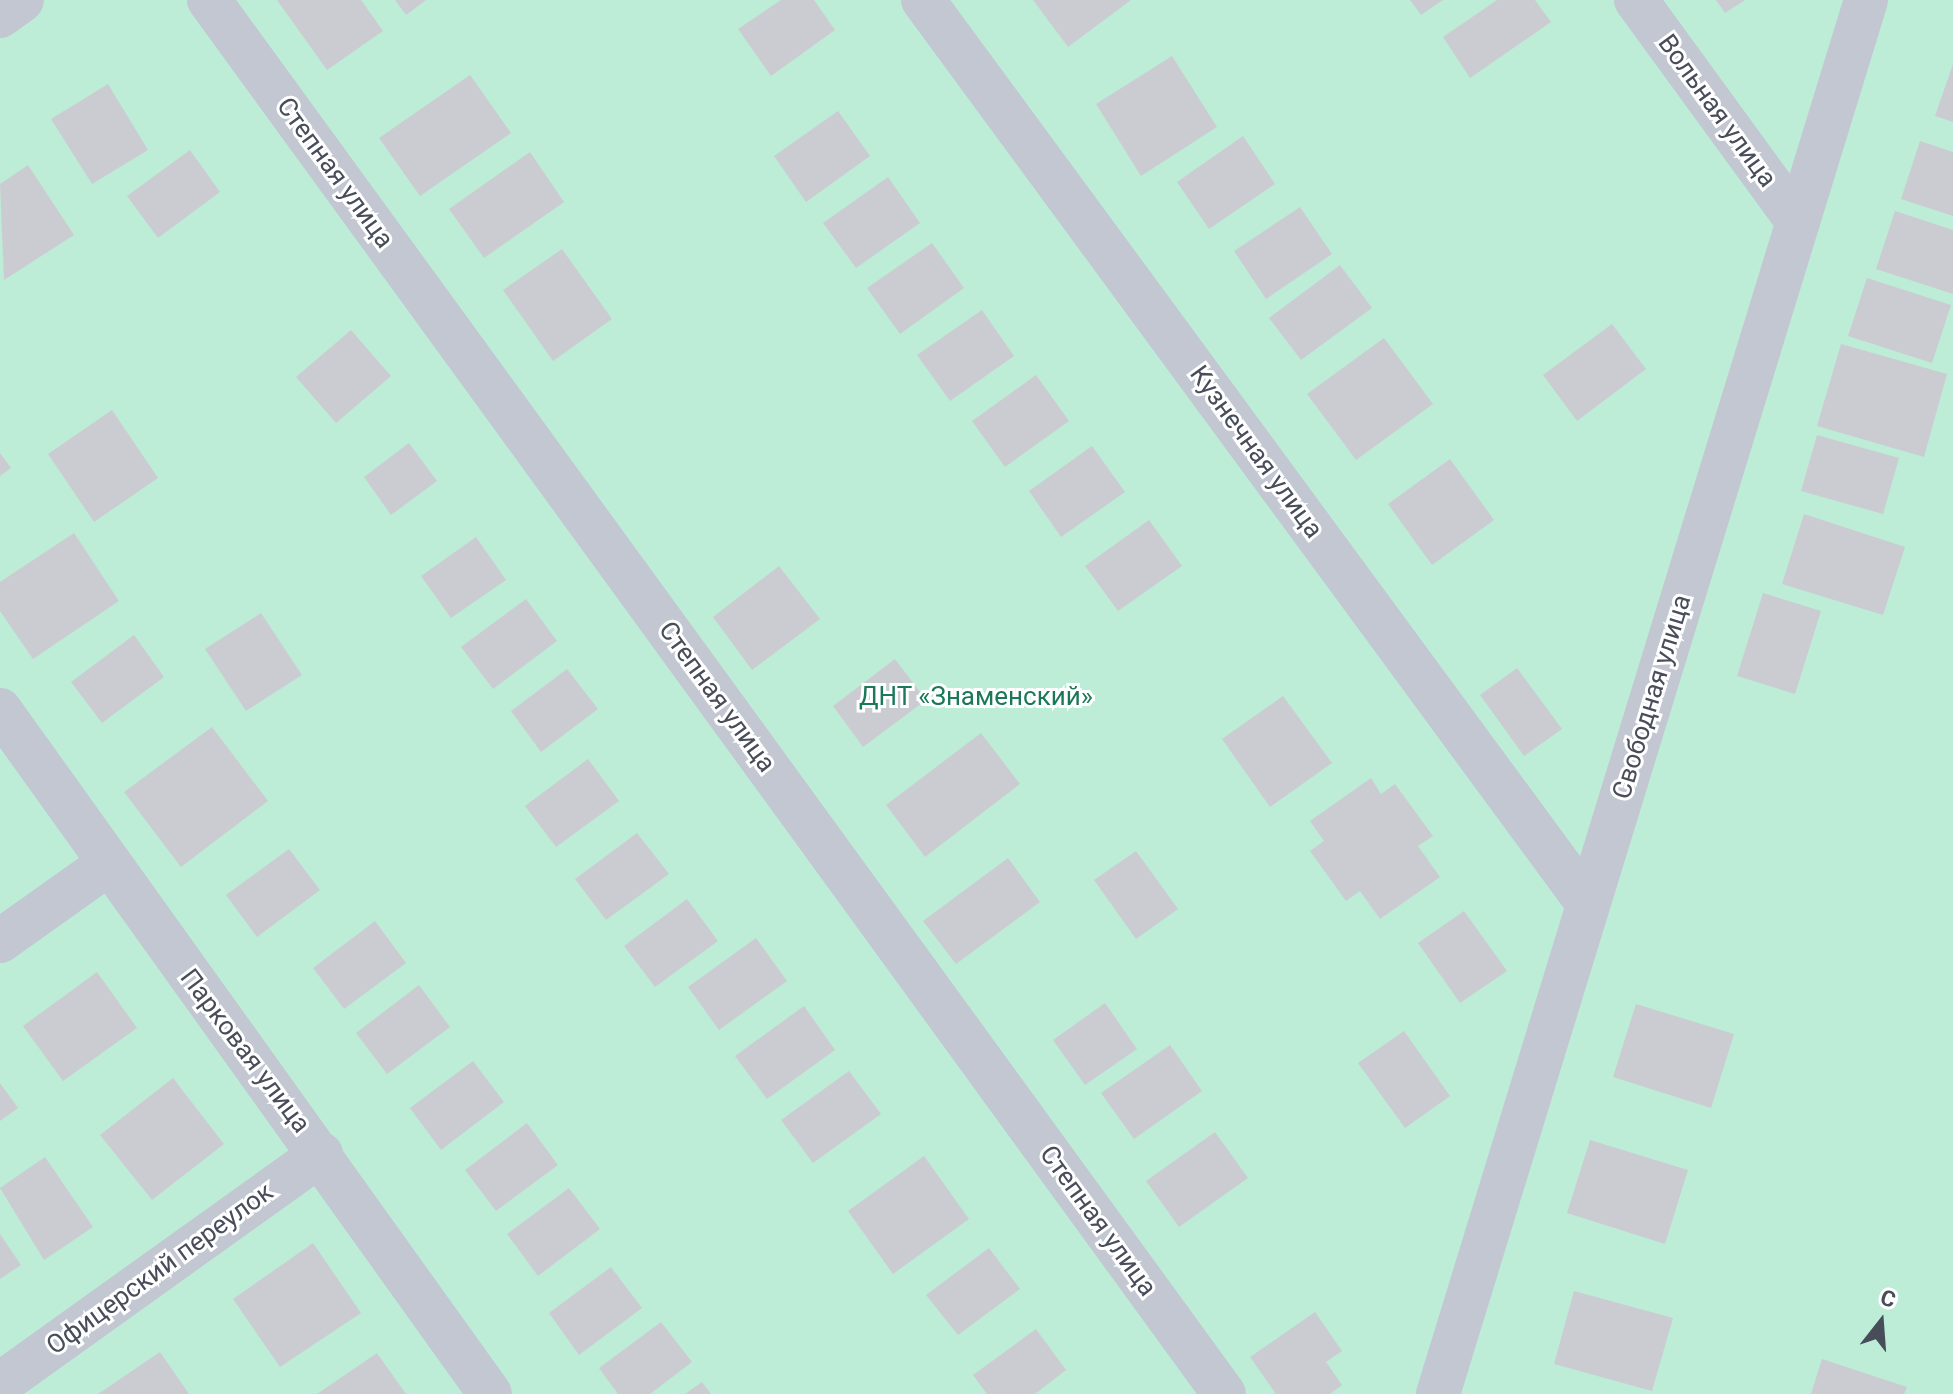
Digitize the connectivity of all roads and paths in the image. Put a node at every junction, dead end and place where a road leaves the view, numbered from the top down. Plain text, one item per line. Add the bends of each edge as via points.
1 (22, 0) edge
2 (209, 0) edge
3 (923, 0) edge
4 (1636, 0) edge
5 (1866, 0) edge
6 (0, 16) edge
7 (1798, 222) junction
8 (0, 710) edge
9 (107, 865) junction
10 (1588, 904) junction
11 (0, 941) edge
12 (321, 1154) junction
13 (0, 1384) edge
14 (490, 1394) edge
15 (1224, 1394) edge
16 (1438, 1394) edge

1 - 6 street
2 - 15 street, Степная улица
3 - 10 street, Кузнечная улица
4 - 7 street, Вольная улица
5 - 7 street, Свободная улица
7 - 10 street, Свободная улица
8 - 9 street, Парковая улица
9 - 11 street
9 - 12 street, Парковая улица
10 - 16 street, Свободная улица
12 - 13 street, Офицерский переулок
12 - 14 street, Парковая улица

